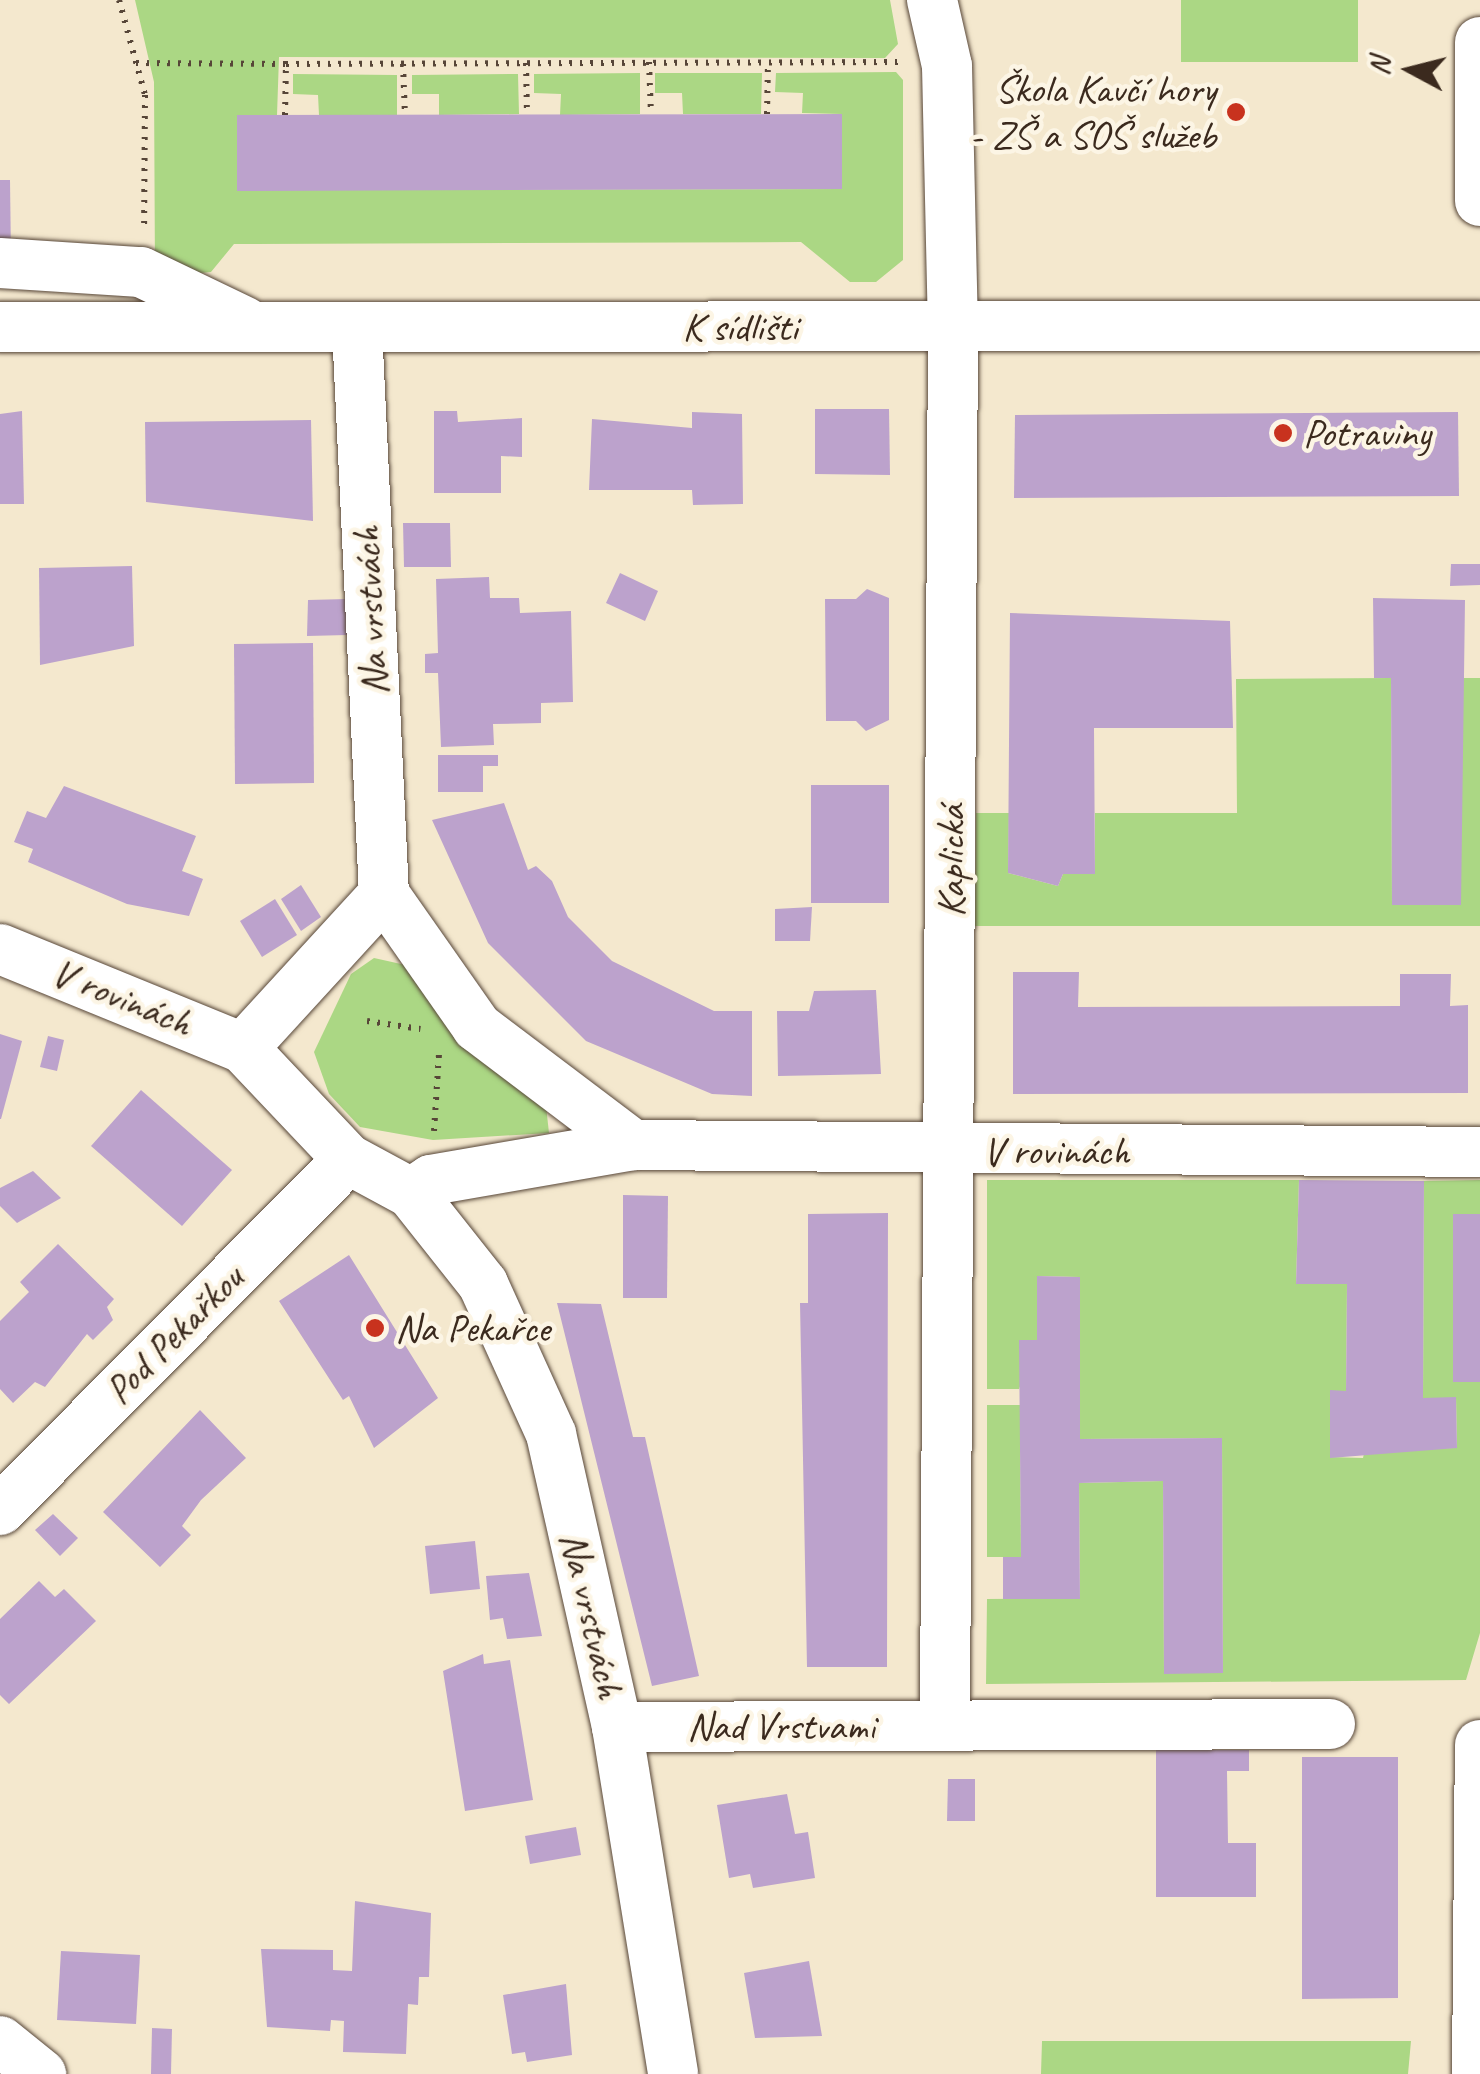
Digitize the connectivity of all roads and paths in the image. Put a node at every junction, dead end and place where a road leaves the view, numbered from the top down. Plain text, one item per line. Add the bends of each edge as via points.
1 (120, 0) edge
2 (932, 0) edge
3 (1480, 42) edge
4 (136, 62) junction
5 (649, 62) junction
6 (768, 62) junction
7 (911, 62) dead end
8 (526, 63) junction
9 (286, 64) junction
10 (403, 64) junction
11 (651, 114) dead end
12 (767, 114) dead end
13 (285, 115) dead end
14 (404, 115) dead end
15 (527, 115) dead end
16 (1480, 201) edge
17 (144, 245) dead end
18 (0, 263) edge
19 (250, 325) junction
20 (953, 326) junction
21 (1480, 326) edge
22 (0, 327) edge
23 (357, 328) junction
24 (384, 894) junction
25 (0, 948) edge
26 (367, 1021) dead end
27 (244, 1048) junction
28 (633, 1145) junction
29 (949, 1150) junction
30 (1480, 1152) edge
31 (348, 1159) junction
32 (426, 1186) junction
33 (0, 1510) edge
34 (944, 1724) junction
35 (1330, 1724) dead end
36 (617, 1727) junction
37 (1480, 1745) edge
38 (0, 2041) edge
39 (41, 2074) edge
40 (673, 2074) edge
41 (1477, 2074) edge

1 - 4 path
2 - 20 street, Kaplická via 947,66
3 - 16 street
4 - 9 path
4 - 17 path via 144,96
5 - 6 path
5 - 8 path
5 - 11 path
6 - 7 path
6 - 12 path
8 - 10 path
8 - 15 path
9 - 10 path
9 - 13 path
10 - 14 path
18 - 19 street via 141,272
19 - 22 street, K sídlišti
19 - 23 street, K sídlišti
20 - 21 street, K sídlišti
20 - 23 street, K sídlišti
20 - 29 street, Kaplická
23 - 24 street, Na vrstvách
24 - 27 street, V rovinách
24 - 28 street via 477,1026
25 - 27 street, V rovinách
26 - 32 path via 440,1032
27 - 31 street, V rovinách
28 - 29 street, V rovinách
28 - 32 street, V rovinách
29 - 30 street, V rovinách
29 - 34 street, Kaplická
31 - 32 street, V rovinách
31 - 33 street, Pod Pekařkou
32 - 36 street, Na vrstvách via 483,1284 551,1434
34 - 35 street, Nad Vrstvami
34 - 36 street, Nad Vrstvami
36 - 40 street, Na vrstvách
37 - 41 street
38 - 39 street

